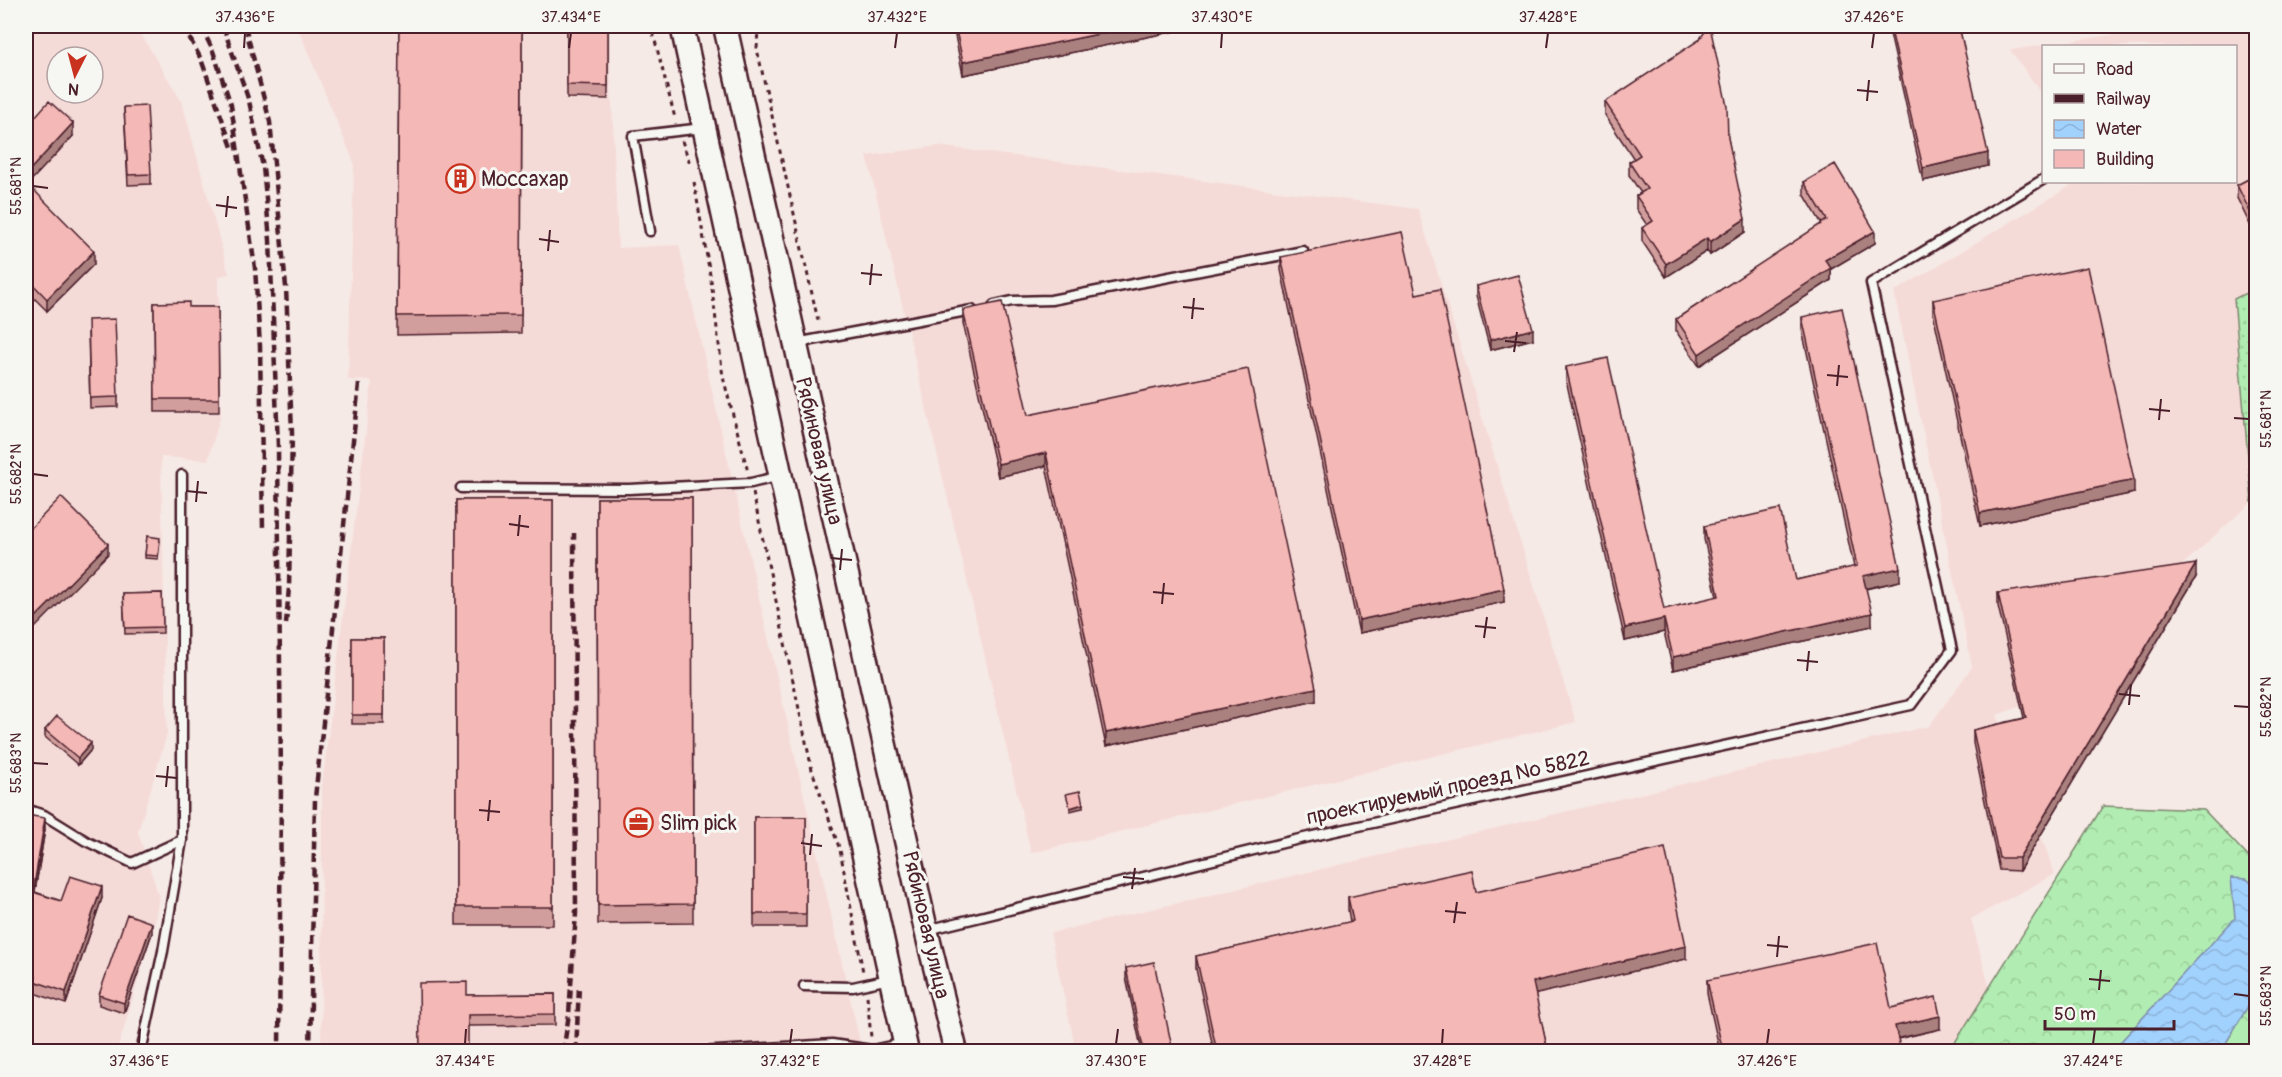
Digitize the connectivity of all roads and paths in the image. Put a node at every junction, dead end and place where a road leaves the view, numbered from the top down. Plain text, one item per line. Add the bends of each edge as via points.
1 (648, 26) edge
2 (682, 26) edge
3 (725, 26) edge
4 (758, 26) edge
5 (704, 128) junction
6 (679, 132) junction
7 (692, 169) dead end
8 (694, 180) dead end
9 (2042, 180) edge
10 (650, 231) dead end
11 (1303, 251) edge
12 (822, 339) junction
13 (795, 344) junction
14 (182, 474) dead end
15 (780, 476) junction
16 (751, 483) junction
17 (461, 488) dead end
18 (26, 809) edge
19 (182, 840) junction
20 (926, 930) junction
21 (891, 979) junction
22 (866, 985) junction
23 (804, 986) dead end
24 (906, 1047) edge
25 (872, 1050) junction
26 (141, 1052) edge
27 (700, 1052) edge
28 (956, 1052) edge

1 - 6 path
2 - 5 main road, Рябиновая улица
3 - 13 main road, Рябиновая улица
4 - 12 path via 757,49
5 - 6 lane
5 - 15 main road, Рябиновая улица
6 - 7 path
6 - 10 lane via 633,136
8 - 16 path via 723,377
9 - 20 lane, проектируемый проезд № 5822 via 1871,283 1952,650 1911,705 1295,840
11 - 12 lane via 1051,300 1012,301
12 - 13 lane
13 - 20 main road, Рябиновая улица
14 - 19 lane
15 - 16 lane
15 - 21 main road, Рябиновая улица
16 - 17 lane via 629,489
16 - 22 path via 812,770 840,850
18 - 19 lane via 132,863
19 - 26 lane
20 - 28 main road, Рябиновая улица
21 - 22 lane
21 - 24 main road, Рябиновая улица
22 - 23 lane
22 - 25 path
24 - 25 lane
25 - 27 lane via 832,1044

